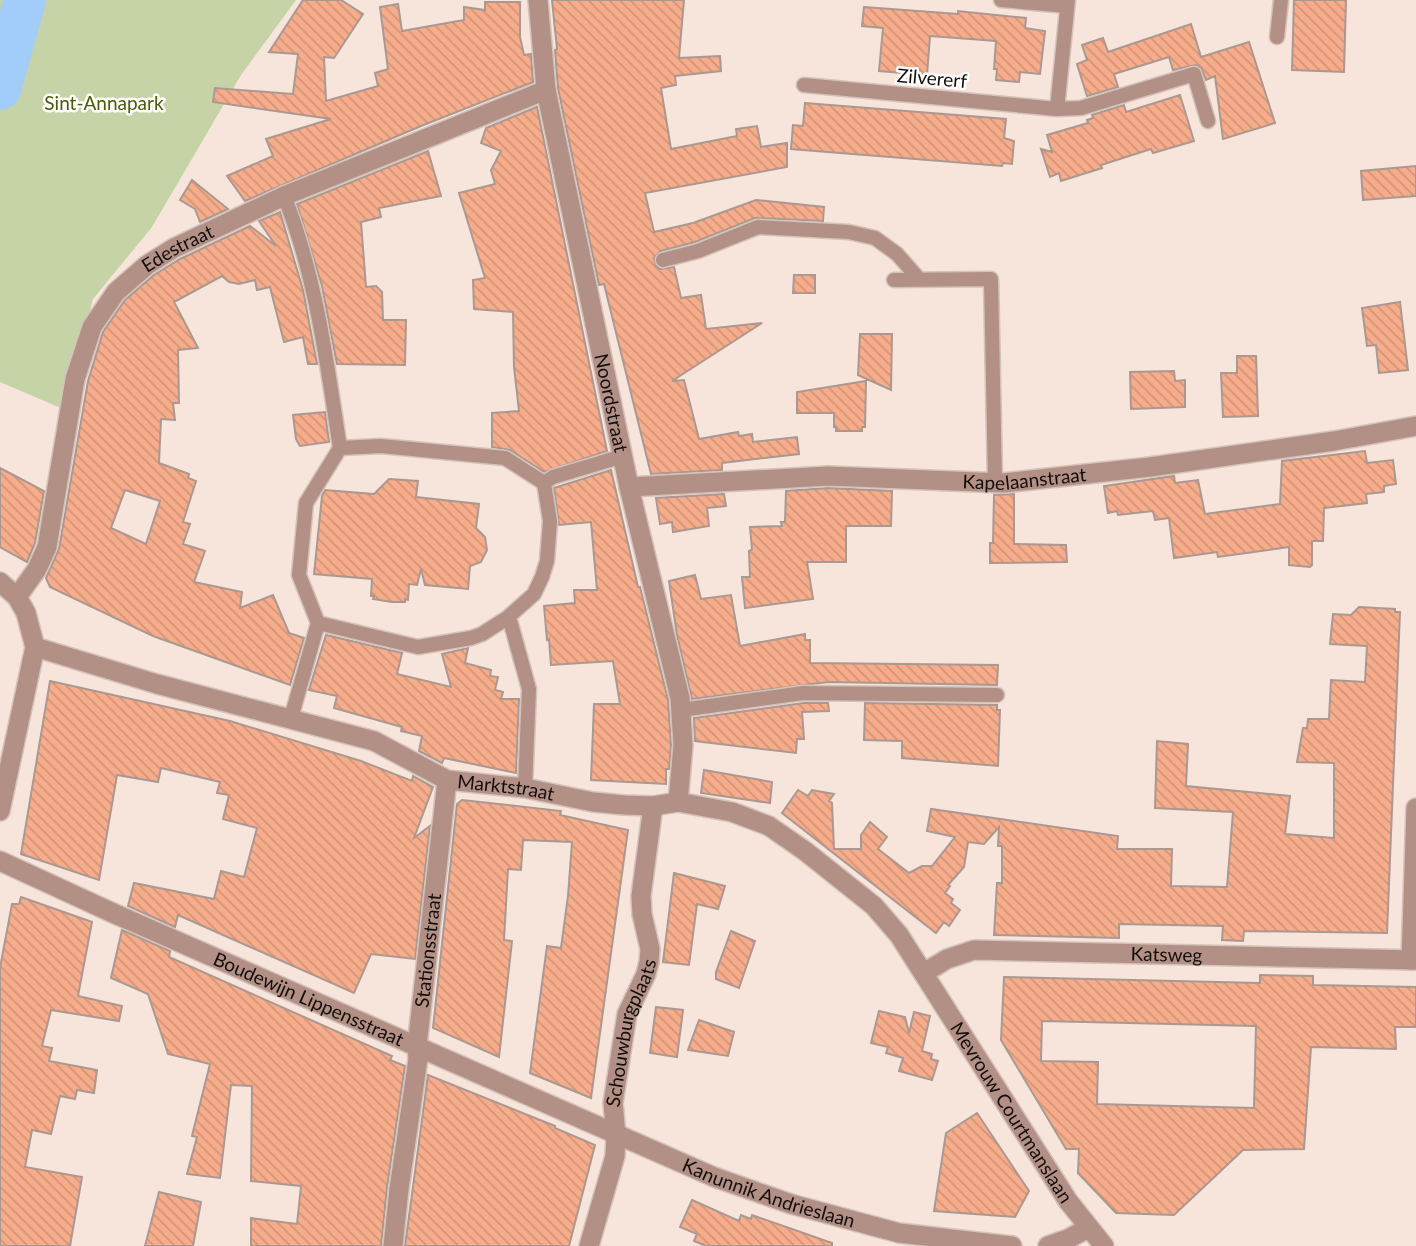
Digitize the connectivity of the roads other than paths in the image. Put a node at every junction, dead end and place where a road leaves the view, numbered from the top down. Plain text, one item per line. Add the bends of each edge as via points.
1 (538, 0) edge
2 (1001, 0) edge
3 (1281, 0) edge
4 (1067, 3) edge
5 (1277, 37) dead end
6 (804, 85) dead end
7 (546, 90) junction
8 (1057, 109) junction
9 (1208, 121) dead end
10 (284, 196) junction
11 (663, 260) dead end
12 (919, 279) junction
13 (894, 280) dead end
14 (1415, 430) edge
15 (340, 448) junction
16 (623, 456) junction
17 (544, 483) junction
18 (995, 483) junction
19 (629, 487) junction
20 (0, 582) edge
21 (17, 597) junction
22 (507, 618) junction
23 (318, 623) junction
24 (35, 647) junction
25 (997, 695) dead end
26 (681, 710) junction
27 (291, 718) junction
28 (447, 780) junction
29 (525, 788) junction
30 (678, 802) junction
31 (653, 806) junction
32 (1416, 808) edge
33 (0, 811) edge
34 (0, 861) edge
35 (1414, 960) edge
36 (924, 973) junction
37 (417, 1046) junction
38 (616, 1135) junction
39 (1088, 1228) junction
40 (935, 1242) edge
41 (393, 1246) edge
42 (589, 1246) edge
43 (1012, 1246) edge
44 (1048, 1246) edge
45 (1104, 1246) edge

1 - 7 street, Noordstraat
2 - 4 lane
3 - 5 lane
4 - 8 lane
6 - 8 lane, Zilvererf
7 - 10 street, Edestraat
7 - 16 street, Noordstraat
8 - 9 lane, Zilvererf via 1081,108 1194,74
10 - 15 lane via 321,334
10 - 21 street, Edestraat via 147,265 116,292 92,327 75,379 47,547
11 - 12 lane via 758,227 849,232 875,238
12 - 13 lane
12 - 18 lane via 992,279
14 - 18 street, Kapelaanstraat via 1150,467
15 - 17 lane via 381,446 505,458
15 - 23 lane via 306,503 299,575
16 - 17 lane
16 - 19 street, Noordstraat
17 - 22 lane via 550,521 547,561 534,594
18 - 19 street, Kapelaanstraat via 828,476
19 - 26 street, Noordstraat
20 - 21 street
21 - 24 street
22 - 23 lane via 471,639 418,647
22 - 29 lane via 529,689
23 - 27 lane
24 - 27 street, Marktstraat
24 - 33 street
25 - 26 lane via 803,693
26 - 30 street, Noordstraat
27 - 28 street, Marktstraat via 374,741
28 - 29 street, Marktstraat
28 - 37 street, Stationsstraat
29 - 31 street, Marktstraat via 593,802
30 - 31 street, Marktstraat
30 - 36 street, Marktstraat via 732,812 769,825 874,906
31 - 38 street, Schouwburgplaats via 641,896 649,962 627,1014 613,1103
32 - 35 street
34 - 37 street, Boudewijn Lippensstraat
35 - 36 street, Katsweg via 974,950
36 - 39 street, Mevrouw Courtmanslaan
37 - 38 street, Boudewijn Lippensstraat
37 - 41 street, Stationsstraat
38 - 40 street, Kanunnik Andrieslaan via 714,1177 791,1203
38 - 42 street, Schouwburgplaats via 615,1156
39 - 44 street
39 - 45 street, Mevrouw Courtmanslaan
40 - 43 street, Kanunnik Andrieslaan

